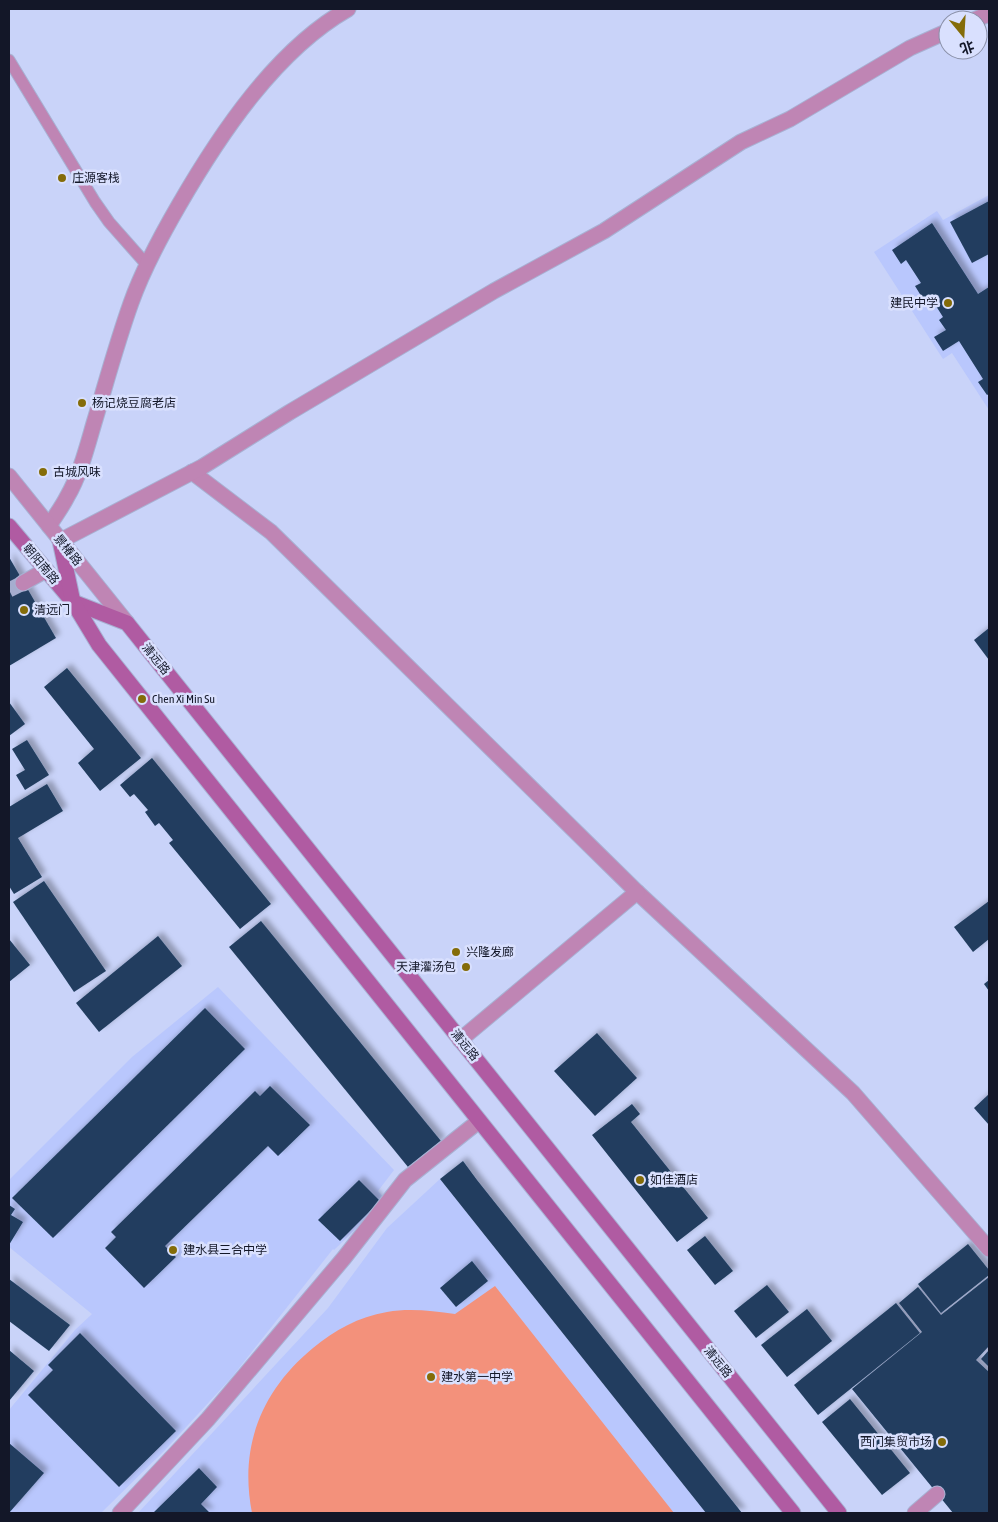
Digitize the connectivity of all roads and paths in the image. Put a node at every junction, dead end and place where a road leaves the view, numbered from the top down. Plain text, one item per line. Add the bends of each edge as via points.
1 (348, 9) edge
2 (938, 35) edge
3 (9, 60) edge
4 (147, 265) junction
5 (192, 472) junction
6 (9, 476) edge
7 (9, 526) edge
8 (49, 526) junction
9 (60, 541) junction
10 (46, 570) junction
11 (24, 583) tunnel mouth
12 (73, 602) junction
13 (127, 623) junction
14 (637, 892) junction
15 (460, 1040) junction
16 (479, 1121) junction
17 (989, 1249) edge
18 (938, 1494) dead end
19 (120, 1513) edge
20 (793, 1513) edge
21 (839, 1513) edge
22 (915, 1513) edge

1 - 4 street via 302,42 262,82 193,180
2 - 5 street via 910,48 790,119 741,142 604,231 494,291
3 - 4 lane via 109,222
4 - 8 street via 126,318 79,470 68,496
5 - 9 street
5 - 14 street via 271,532
6 - 8 street, 景椿路
7 - 10 main road, 朝阳南路
8 - 9 street, 景椿路
9 - 12 main road
9 - 13 street, 景椿路
10 - 11 street
10 - 12 main road, 朝阳南路
12 - 13 main road
12 - 16 main road via 100,645
13 - 15 main road, 清远路
14 - 15 street
14 - 17 street via 853,1093
15 - 21 main road, 清远路
16 - 19 street via 405,1180 208,1420
16 - 20 main road
18 - 22 street

